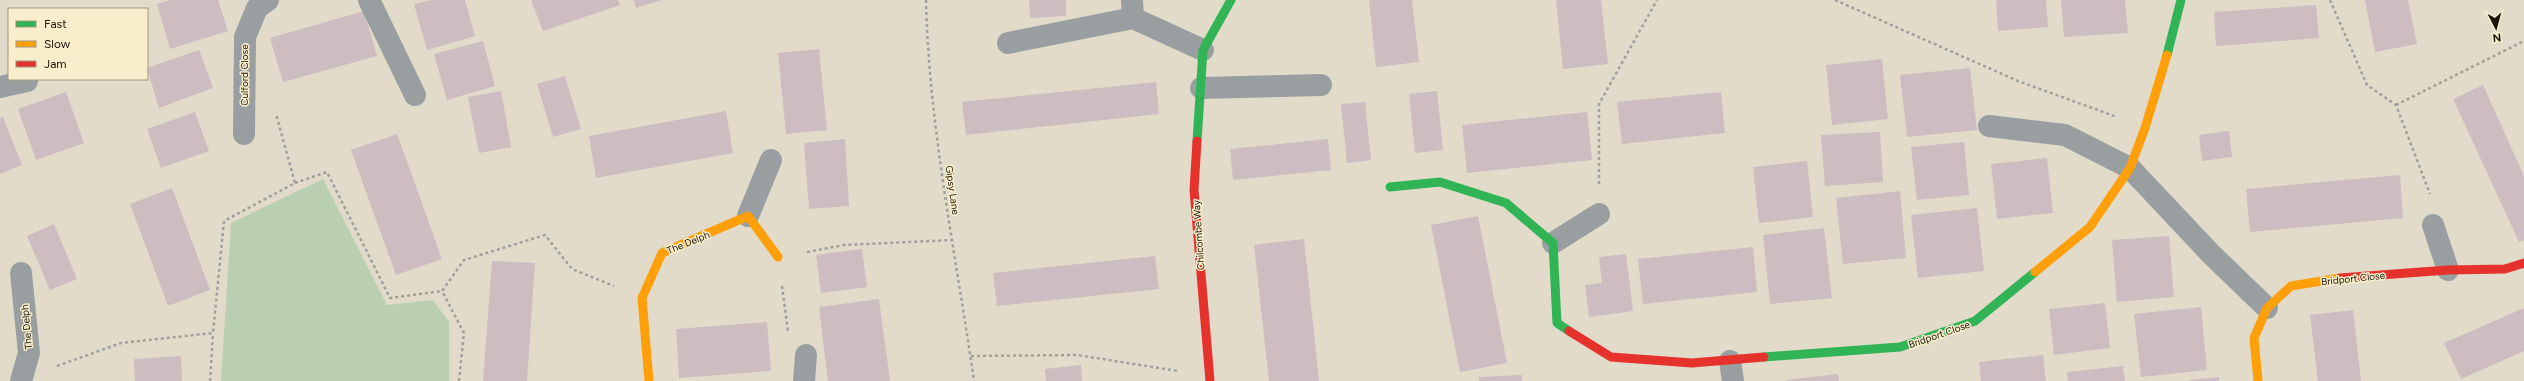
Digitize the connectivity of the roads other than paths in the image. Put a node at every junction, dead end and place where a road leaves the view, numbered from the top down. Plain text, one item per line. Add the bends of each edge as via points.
1 (268, 0) edge
2 (369, 0) edge
3 (1230, 0) edge
4 (2181, 0) edge
5 (1133, 9) edge
6 (1008, 43) dead end
7 (1203, 50) junction
8 (27, 81) dead end
9 (1321, 85) dead end
10 (0, 87) edge
11 (1201, 88) junction
12 (415, 95) dead end
13 (1989, 126) dead end
14 (244, 134) dead end
15 (771, 160) dead end
16 (2130, 168) junction
17 (1390, 187) dead end
18 (1598, 214) road end
19 (748, 216) junction
20 (2433, 225) road end
21 (1553, 243) junction
22 (778, 257) road end
23 (2524, 263) edge
24 (2448, 270) junction
25 (21, 273) dead end
26 (2267, 308) junction
27 (806, 355) dead end
28 (1732, 371) edge
29 (1209, 378) edge
30 (21, 381) edge
31 (649, 381) edge
32 (804, 381) edge
33 (2258, 381) edge

1 - 14 street, Culford Close via 257,8 245,37
2 - 12 street
3 - 7 street, Chilcombe Way
4 - 16 street, Bridport Close via 2145,128
5 - 6 street
5 - 7 street
7 - 11 street, Chilcombe Way
8 - 10 street
9 - 11 street
11 - 29 street, Chilcombe Way via 1194,190
13 - 16 street via 2065,135
15 - 19 street
16 - 26 street via 2211,254
16 - 28 street, Bridport Close via 2090,227 1975,321 1900,347
17 - 21 street via 1440,182 1506,203
18 - 21 street
19 - 22 street
19 - 31 street, The Delph via 662,253 642,298
20 - 24 street
21 - 28 street, Bridport Close via 1557,323 1611,357 1692,363
23 - 24 street, Bridport Close via 2505,269
24 - 26 street, Bridport Close via 2344,277 2291,286
25 - 30 street, The Delph via 29,354
26 - 33 street, Bridport Close via 2254,338
27 - 32 street

